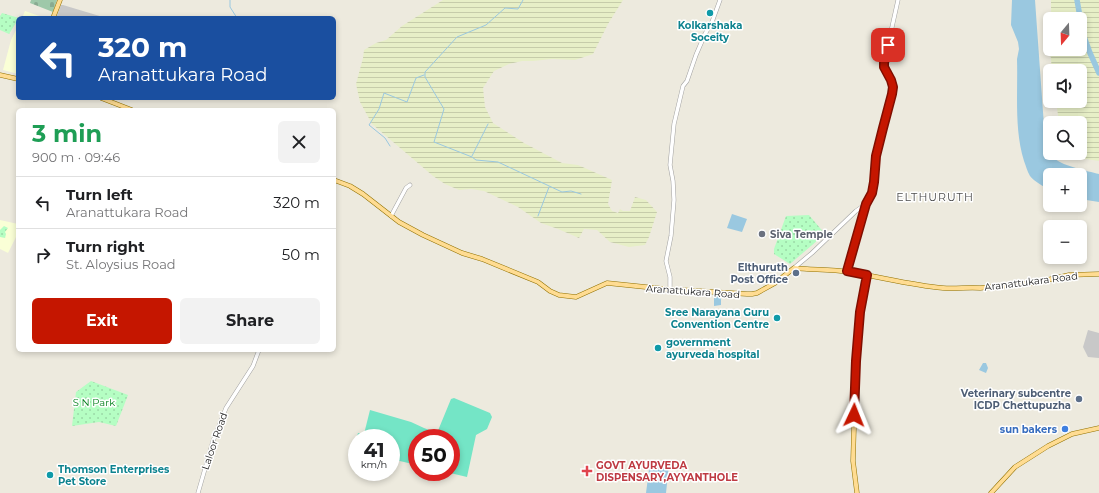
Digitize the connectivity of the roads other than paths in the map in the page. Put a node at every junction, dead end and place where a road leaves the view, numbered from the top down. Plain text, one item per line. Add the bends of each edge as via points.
1 (60, 0) edge
2 (720, 0) edge
3 (898, 0) edge
4 (54, 16) edge
5 (888, 45) joint
6 (0, 75) edge
7 (16, 79) edge
8 (107, 100) edge
9 (127, 108) edge
10 (336, 181) edge
11 (410, 185) dead end
12 (866, 204) junction
13 (391, 216) junction
14 (794, 268) junction
15 (847, 271) junction
16 (1099, 274) edge
17 (867, 275) junction
18 (670, 289) junction
19 (258, 352) edge
20 (1099, 428) edge
21 (198, 493) edge
22 (857, 493) edge
23 (991, 493) edge

1 - 4 main road
2 - 18 street via 683,86 674,124 670,165 674,200 666,261
3 - 5 street
5 - 12 main road via 884,67 893,87 876,156 872,193
6 - 7 main road
8 - 9 main road
10 - 13 main road, Aranattukara Road via 363,194
11 - 13 street
12 - 14 street
12 - 15 main road
13 - 18 main road, Aranattukara Road via 423,235 533,280 560,295 576,297 607,283
14 - 15 main road, Aranattukara Road
14 - 18 main road, Aranattukara Road via 775,283 752,294
15 - 17 main road, Aranattukara Road
16 - 17 main road, Aranattukara Road via 980,288 906,283
17 - 22 main road via 860,312 856,361 853,461
19 - 21 street, Laloor Road via 253,366 226,408 213,441
20 - 23 main road via 1072,434 1048,446 1015,467

